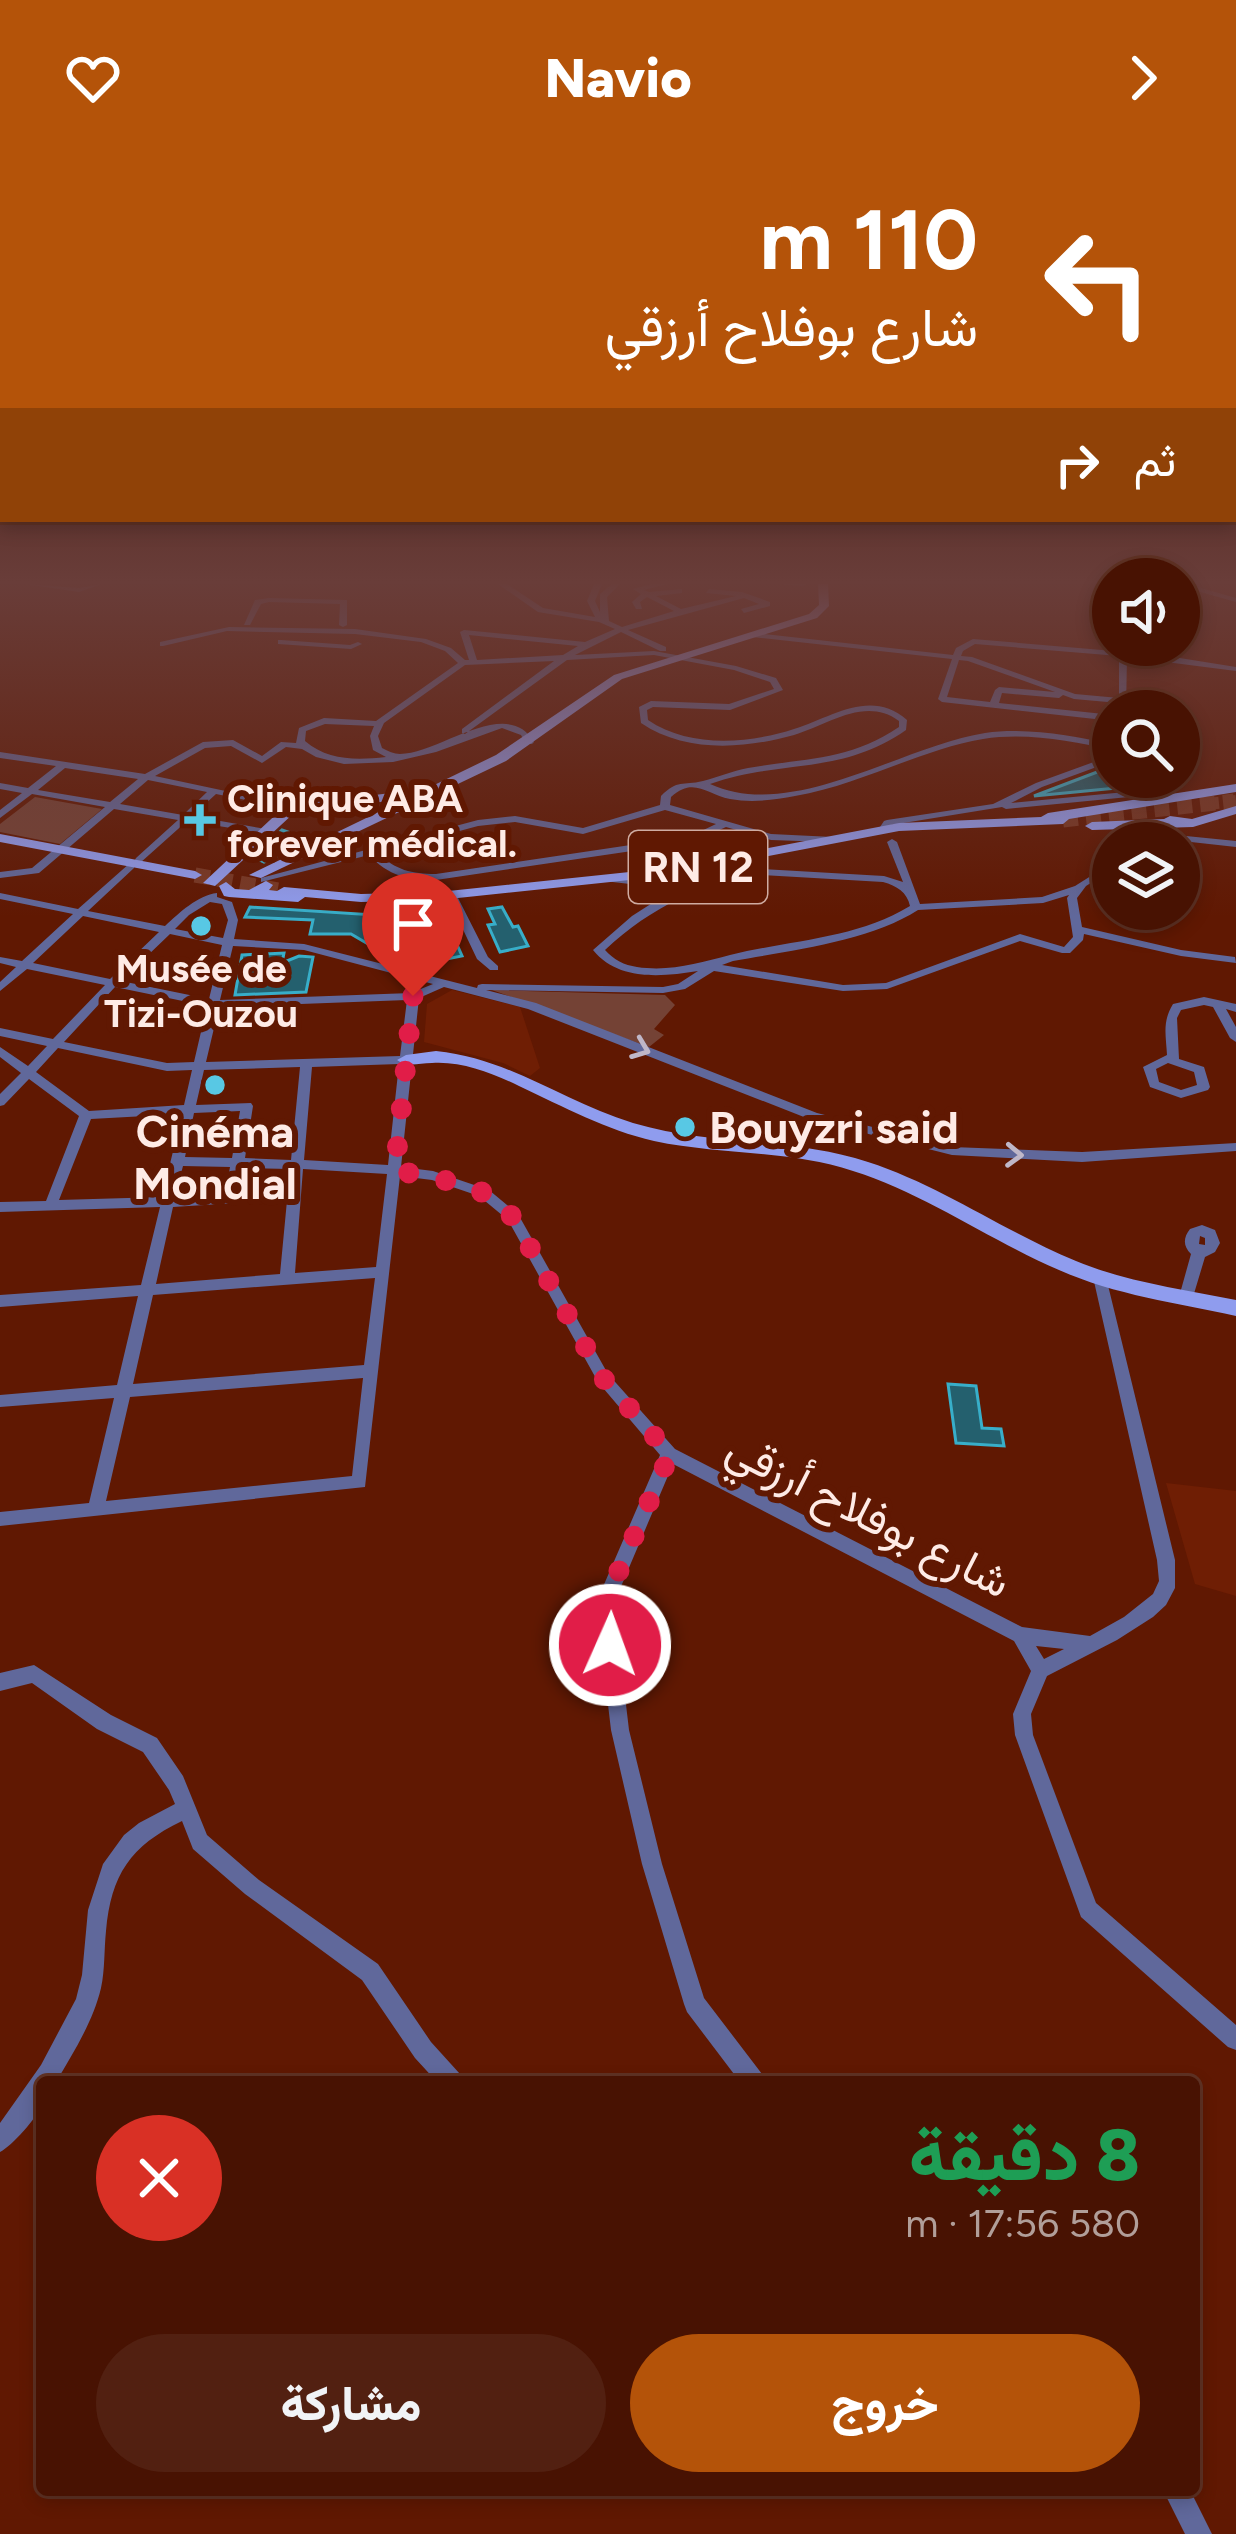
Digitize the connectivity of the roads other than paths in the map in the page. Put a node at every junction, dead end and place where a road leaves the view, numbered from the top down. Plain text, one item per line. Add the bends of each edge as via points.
1 (421, 695) edge
2 (516, 695) edge
3 (593, 695) edge
4 (765, 695) edge
5 (943, 695) edge
6 (997, 695) edge
7 (1063, 695) edge
8 (1071, 695) edge
9 (1074, 696) junction
10 (1092, 700) edge
11 (993, 706) junction
12 (1092, 716) edge
13 (298, 720) dead end
14 (378, 724) junction
15 (477, 733) junction
16 (529, 742) junction
17 (284, 744) junction
18 (1092, 745) edge
19 (303, 746) junction
20 (0, 755) edge
21 (396, 758) junction
22 (64, 764) junction
23 (1092, 766) edge
24 (146, 777) junction
25 (702, 784) junction
26 (0, 786) edge
27 (1211, 789) junction
28 (1200, 790) tunnel mouth
29 (29, 791) junction
30 (214, 791) junction
31 (1236, 792) edge
32 (424, 793) junction
33 (1018, 795) junction
34 (1128, 798) edge
35 (1153, 798) edge
36 (1159, 798) edge
37 (1181, 798) tunnel mouth
38 (1192, 799) junction
39 (1036, 804) junction
40 (114, 805) junction
41 (665, 807) junction
42 (995, 807) junction
43 (295, 808) junction
44 (1236, 810) tunnel mouth
45 (0, 815) edge
46 (185, 818) junction
47 (1206, 819) junction
48 (1063, 820) tunnel mouth
49 (1179, 822) edge
50 (1187, 822) tunnel mouth
51 (725, 824) junction
52 (1092, 824) tunnel mouth
53 (1200, 824) tunnel mouth
54 (928, 825) junction
55 (579, 831) junction
56 (266, 832) junction
57 (887, 836) junction
58 (0, 838) edge
59 (1200, 841) edge
60 (782, 844) junction
61 (1236, 844) edge
62 (61, 849) junction
63 (371, 851) junction
64 (588, 851) junction
65 (293, 854) junction
66 (103, 856) junction
67 (135, 863) junction
68 (302, 870) junction
69 (35, 871) junction
70 (658, 873) junction
71 (0, 875) edge
72 (222, 878) junction
73 (605, 878) junction
74 (1092, 879) edge
75 (259, 885) junction
76 (20, 886) dead end
77 (1079, 888) junction
78 (0, 896) edge
79 (459, 896) junction
80 (667, 896) junction
81 (914, 901) junction
82 (82, 913) junction
83 (233, 920) junction
84 (168, 929) junction
85 (1077, 929) junction
86 (225, 942) junction
87 (1236, 944) edge
88 (0, 960) edge
89 (1236, 960) edge
90 (24, 965) junction
91 (494, 968) dead end
92 (712, 968) junction
93 (112, 984) junction
94 (445, 984) junction
95 (0, 988) edge
96 (413, 996) junction
97 (214, 1004) junction
98 (1218, 1005) junction
99 (1236, 1008) edge
100 (0, 1032) edge
101 (1236, 1038) edge
102 (56, 1045) junction
103 (0, 1051) edge
104 (1173, 1059) dead end
105 (406, 1060) junction
106 (306, 1064) junction
107 (198, 1069) junction
108 (29, 1072) junction
109 (0, 1102) edge
110 (189, 1108) junction
111 (86, 1115) junction
112 (1236, 1147) edge
113 (178, 1160) junction
114 (239, 1160) junction
115 (297, 1162) junction
116 (395, 1170) junction
117 (169, 1202) junction
118 (50, 1207) junction
119 (0, 1208) edge
120 (1200, 1249) dead end
121 (381, 1272) junction
122 (287, 1279) junction
123 (1101, 1282) junction
124 (148, 1290) junction
125 (1186, 1297) junction
126 (0, 1301) edge
127 (1236, 1308) edge
128 (1236, 1318) edge
129 (371, 1371) junction
130 (124, 1392) junction
131 (0, 1401) edge
132 (670, 1454) junction
133 (96, 1510) junction
134 (0, 1519) edge
135 (1020, 1635) junction
136 (1088, 1644) junction
137 (1041, 1670) junction
138 (0, 1682) edge
139 (186, 1809) junction
140 (1236, 2039) edge
141 (44, 2076) edge
142 (447, 2076) edge
143 (749, 2076) edge
144 (36, 2088) edge
145 (0, 2141) edge
146 (1179, 2496) edge
147 (1199, 2534) edge

1 - 14 street
2 - 15 street via 464,731
3 - 16 main road
4 - 25 street via 730,707 642,710 659,735 682,740 761,738 875,707 896,712 903,728 828,760
5 - 11 street
6 - 11 street
7 - 9 street
8 - 9 street
9 - 10 street
11 - 12 street
13 - 17 street
14 - 19 street via 314,722 300,734
14 - 21 street via 378,750
15 - 16 street via 514,727
15 - 21 street
16 - 32 main road
17 - 19 street
17 - 24 street via 262,760 233,743 202,745
18 - 25 street via 998,735 785,794 728,795
19 - 21 street via 351,762
20 - 22 street
22 - 24 street
22 - 29 street
23 - 33 street
24 - 30 street
24 - 40 street
25 - 41 street via 677,786
26 - 29 street
27 - 28 main road
27 - 31 main road
27 - 38 main road
29 - 40 street
29 - 45 street
30 - 43 street
30 - 46 street
31 - 38 main road
32 - 43 main road
32 - 65 main road
33 - 39 street
33 - 42 street
34 - 39 street
35 - 54 main road via 1119,810
36 - 49 main road via 1157,813
37 - 38 main road
38 - 47 main road via 1208,808
39 - 42 street
40 - 46 street
40 - 62 street
41 - 51 street
41 - 55 street
42 - 57 street via 909,817 887,823
43 - 56 main road
44 - 47 main road
46 - 56 street
46 - 67 street
47 - 50 main road
47 - 53 street
48 - 54 main road, RN 12
51 - 60 street
51 - 64 street via 693,839
52 - 54 main road
54 - 57 main road, RN 12
55 - 63 street via 515,819
55 - 64 street
56 - 72 main road
57 - 60 main road, RN 12
57 - 81 street
58 - 62 main road
59 - 61 street
60 - 70 main road, RN 12
62 - 66 main road
62 - 69 street
63 - 64 street via 412,878
63 - 68 street
65 - 68 main road via 287,865
65 - 75 main road
66 - 67 main road
66 - 72 main road
67 - 72 main road
67 - 82 street
68 - 75 street
69 - 71 street
69 - 76 street
70 - 73 main road, RN 12
70 - 80 street
72 - 75 main road via 241,869
72 - 75 main road via 239,896
72 - 83 street
72 - 84 street
73 - 79 main road, RN 12
73 - 80 street
74 - 77 street
75 - 79 main road
75 - 79 main road via 387,903
75 - 83 street
77 - 81 street via 1043,900
77 - 85 street via 1072,898
78 - 82 street
79 - 91 street
80 - 81 street via 762,872 884,879
80 - 92 street via 599,950 603,960 628,972
81 - 92 street via 861,931
82 - 84 street
82 - 90 street
83 - 86 street
84 - 86 street
84 - 93 street
85 - 89 street
85 - 92 street via 1066,951 1020,937 887,986 843,988
86 - 94 street via 304,947
86 - 97 street
87 - 89 street via 1229,952
88 - 90 street
90 - 93 street
90 - 95 street
92 - 94 street via 663,990
93 - 97 street
93 - 102 street
94 - 96 street
94 -> 112 street via 532,1006 813,1116 952,1151 1082,1157
96 - 97 street
96 - 105 street
97 - 107 street
98 - 99 street
98 - 101 street
98 - 104 street via 1177,1007
100 - 102 street
102 - 107 street
102 - 108 street
103 - 108 street
105 - 106 street
105 - 116 street
105 - 123 main road via 504,1082 621,1136 854,1175 1052,1271
106 - 107 street
106 - 115 street
107 - 110 street
108 - 109 street
108 - 111 street
110 - 111 street
110 - 113 street
110 - 114 street via 248,1106
111 - 118 street
113 - 114 street, شارع بوفلاح أرزقي
113 - 117 street
114 - 115 street, شارع بوفلاح أرزقي
114 - 117 street via 231,1200
115 - 116 street, شارع بوفلاح أرزقي
115 - 122 street
116 - 121 street
116 - 132 street, شارع بوفلاح أرزقي via 462,1184 513,1217 603,1378
117 - 118 street
117 - 124 street
118 - 119 street
120 - 125 street
121 - 122 street
121 - 129 street
122 - 124 street
123 - 125 main road
123 - 128 main road
123 - 136 street via 1167,1586 1141,1616
124 - 126 street
124 - 130 street
125 - 127 main road
129 - 130 street
129 - 133 street via 359,1482
130 - 131 street
130 - 133 street
132 - 135 street, شارع بوفلاح أرزقي
132 - 143 street via 605,1603 620,1730 695,2004
133 - 134 street
135 - 136 street, شارع بوفلاح أرزقي
135 - 137 street, شارع بوفلاح أرزقي
136 - 137 street
137 - 140 street via 1022,1714 1024,1735 1088,1910
138 - 139 street via 34,1674 151,1745
139 - 141 street via 120,1849 95,1932 86,2000
139 - 142 street via 200,1842 219,1859 370,1972
144 - 145 street
146 - 147 street

